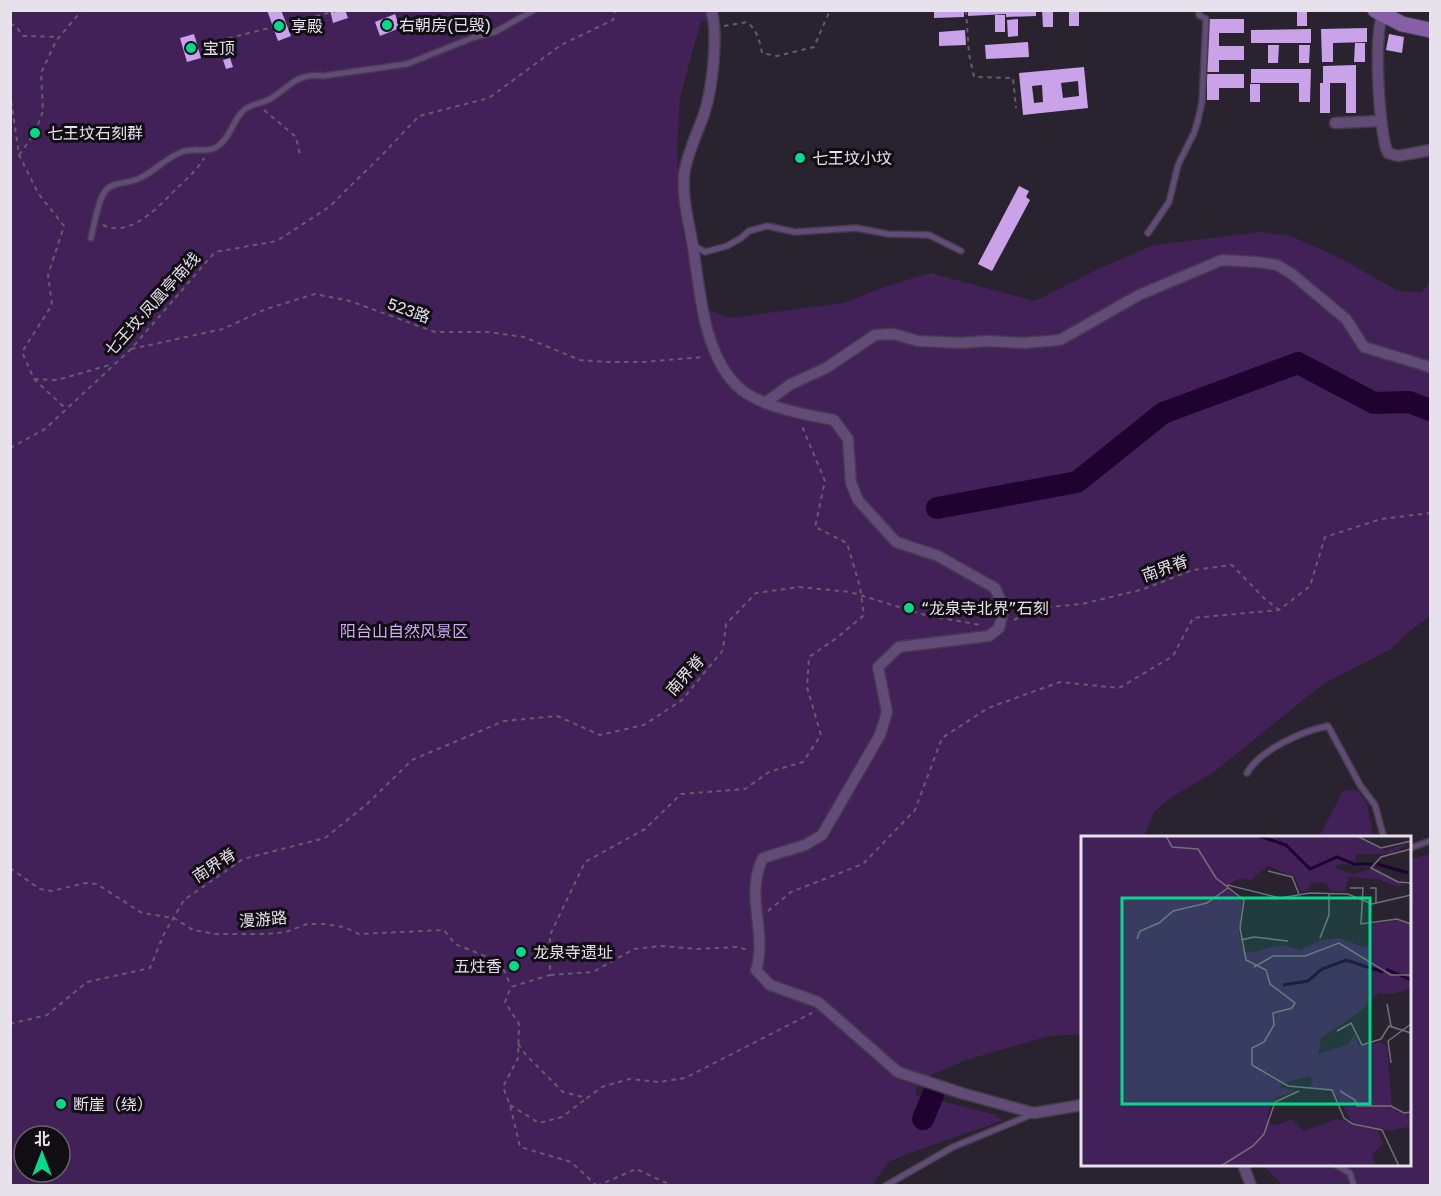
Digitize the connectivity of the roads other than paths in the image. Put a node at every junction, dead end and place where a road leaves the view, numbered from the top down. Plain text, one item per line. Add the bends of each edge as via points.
1 (534, 10) edge
2 (711, 10) edge
3 (1199, 10) edge
4 (1381, 12) edge
5 (1431, 30) edge
6 (1380, 121) junction
7 (1335, 123) dead end
8 (1431, 150) edge
9 (1148, 234) dead end
10 (91, 238) dead end
11 (693, 245) junction
12 (961, 251) dead end
13 (1431, 367) edge
14 (765, 403) junction
15 (1246, 773) dead end
16 (1384, 836) edge
17 (1431, 841) edge
18 (1411, 848) edge
19 (1081, 1105) edge
20 (1035, 1113) junction
21 (1244, 1166) edge
22 (1338, 1166) edge
23 (885, 1185) edge
24 (1251, 1185) edge
25 (1354, 1185) edge

1 - 10 lane via 495,32 407,64 297,79 269,100 245,109 218,146 208,151 180,152 139,179 105,190
2 - 11 street via 716,27 705,111 684,173
3 - 9 lane via 1199,15 1206,19 1202,102 1194,133 1178,165 1169,202
4 - 5 street via 1402,24
4 - 6 street
6 - 7 street
6 - 8 street via 1388,153 1398,156
11 - 12 lane via 705,252 767,226 795,232 856,228 928,235
11 - 14 street via 705,323 721,363 736,385
13 - 14 street via 1364,347 1346,319 1277,265 1222,260 1139,295 1060,340 962,343 875,335
14 - 20 street via 834,420 848,439 851,483 858,500 896,542 938,556 995,588 1004,608 999,628 989,636 898,647 878,667 887,712 880,735 822,836 763,858 755,873 760,958 756,970 770,985 818,1002 898,1072
15 - 16 lane via 1264,754 1313,729 1328,726 1375,805
17 - 18 lane
19 - 20 street
20 - 23 lane via 953,1147
21 - 24 street
22 - 25 lane via 1350,1173

